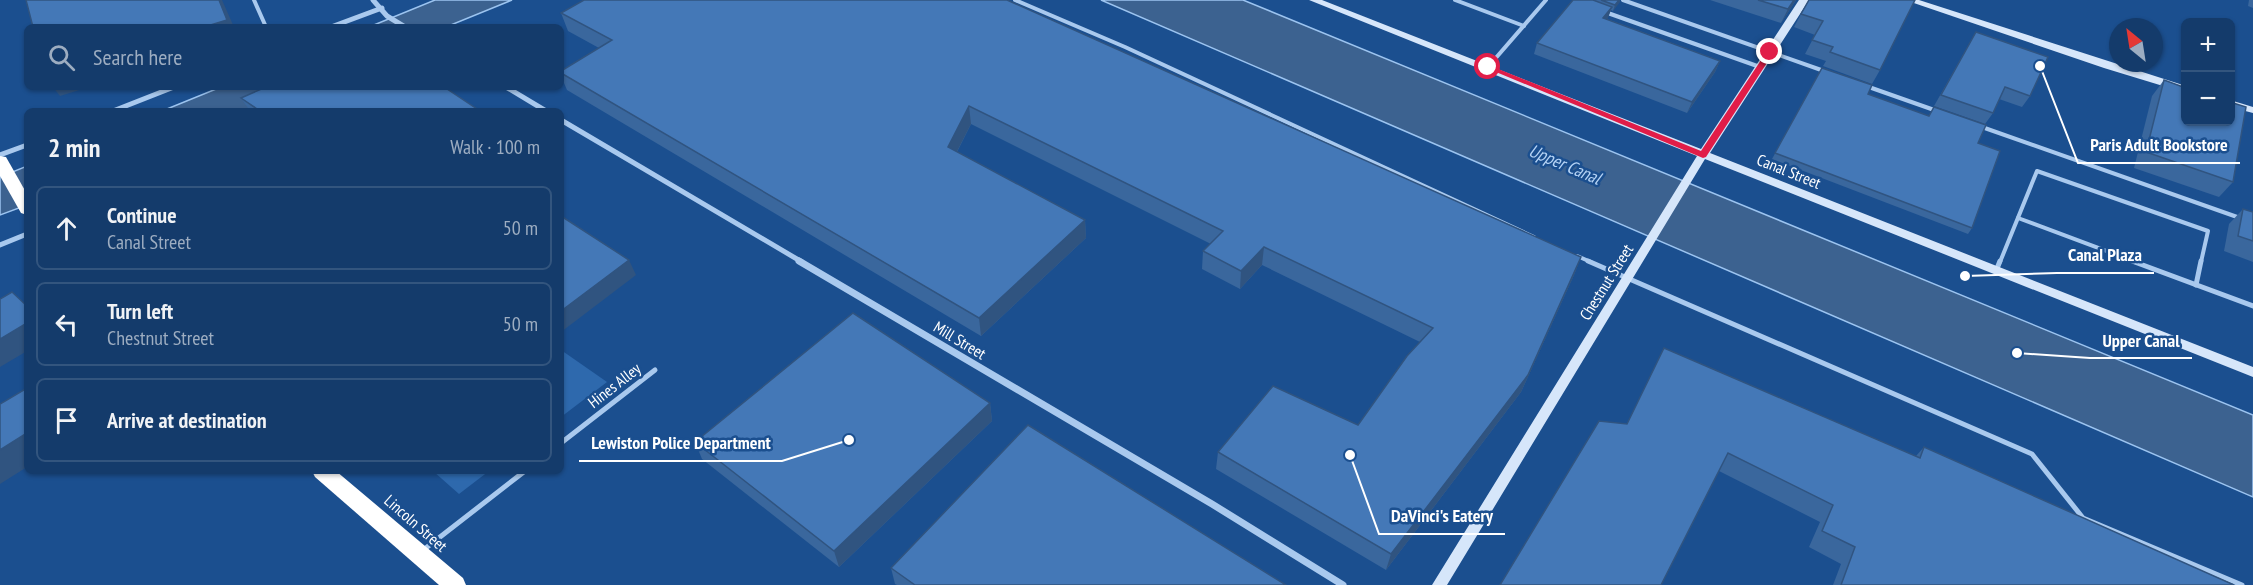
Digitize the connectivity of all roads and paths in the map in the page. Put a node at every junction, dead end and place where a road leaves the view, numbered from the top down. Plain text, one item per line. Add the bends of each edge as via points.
1 (254, 0) edge
2 (373, 0) edge
3 (1015, 0) edge
4 (1314, 0) edge
5 (1455, 0) edge
6 (1546, 0) edge
7 (1623, 0) edge
8 (1804, 0) edge
9 (1910, 0) edge
10 (382, 8) junction
11 (1604, 12) edge
12 (265, 24) edge
13 (339, 24) edge
14 (400, 24) edge
15 (1524, 26) junction
16 (1770, 52) junction
17 (1488, 67) junction
18 (1761, 67) junction
19 (1826, 72) edge
20 (1859, 84) edge
21 (2181, 88) edge
22 (166, 90) edge
23 (511, 90) edge
24 (2235, 105) edge
25 (121, 108) edge
26 (541, 108) edge
27 (2253, 110) edge
28 (1948, 115) edge
29 (564, 122) edge
30 (1971, 123) edge
31 (24, 147) edge
32 (1703, 155) junction
33 (0, 160) edge
34 (24, 204) edge
35 (2018, 219) junction
36 (2242, 219) edge
37 (24, 235) edge
38 (1541, 240) edge
39 (0, 245) edge
40 (1573, 254) edge
41 (1996, 271) junction
42 (1626, 279) junction
43 (2196, 285) junction
44 (2253, 306) edge
45 (655, 370) dead end
46 (2253, 372) edge
47 (564, 441) edge
48 (326, 474) edge
49 (521, 474) edge
50 (420, 553) junction
51 (455, 585) edge
52 (1343, 585) edge
53 (1439, 585) edge
54 (2242, 585) edge

1 - 12 lane
2 - 10 street
3 - 38 lane
4 - 17 main road, Canal Street
5 - 15 lane
6 - 15 lane
7 - 16 lane
8 - 16 main road, Chestnut Street
9 - 21 main road
10 - 13 street
10 - 14 street
11 - 18 lane
15 - 17 lane
16 - 18 main road, Chestnut Street
16 - 19 lane
17 - 32 main road, Canal Street
18 - 32 main road, Chestnut Street
20 - 28 lane
22 - 25 street
23 - 26 street
24 - 27 main road
29 - 52 street, Mill Street
30 - 36 lane
31 - 33 street
32 - 41 main road, Canal Street
32 - 42 main road, Chestnut Street
33 - 34 highway
35 - 41 lane
35 - 43 lane
35 - 43 lane via 2037,171 2208,231
37 - 39 street
40 - 42 lane
41 - 46 main road, Canal Street
42 - 53 main road, Chestnut Street
42 - 54 lane via 2032,454 2084,518
43 - 44 lane
45 - 47 lane, Hines Alley
48 - 50 highway, Lincoln Street
49 - 50 lane
50 - 51 highway, Lincoln Street

